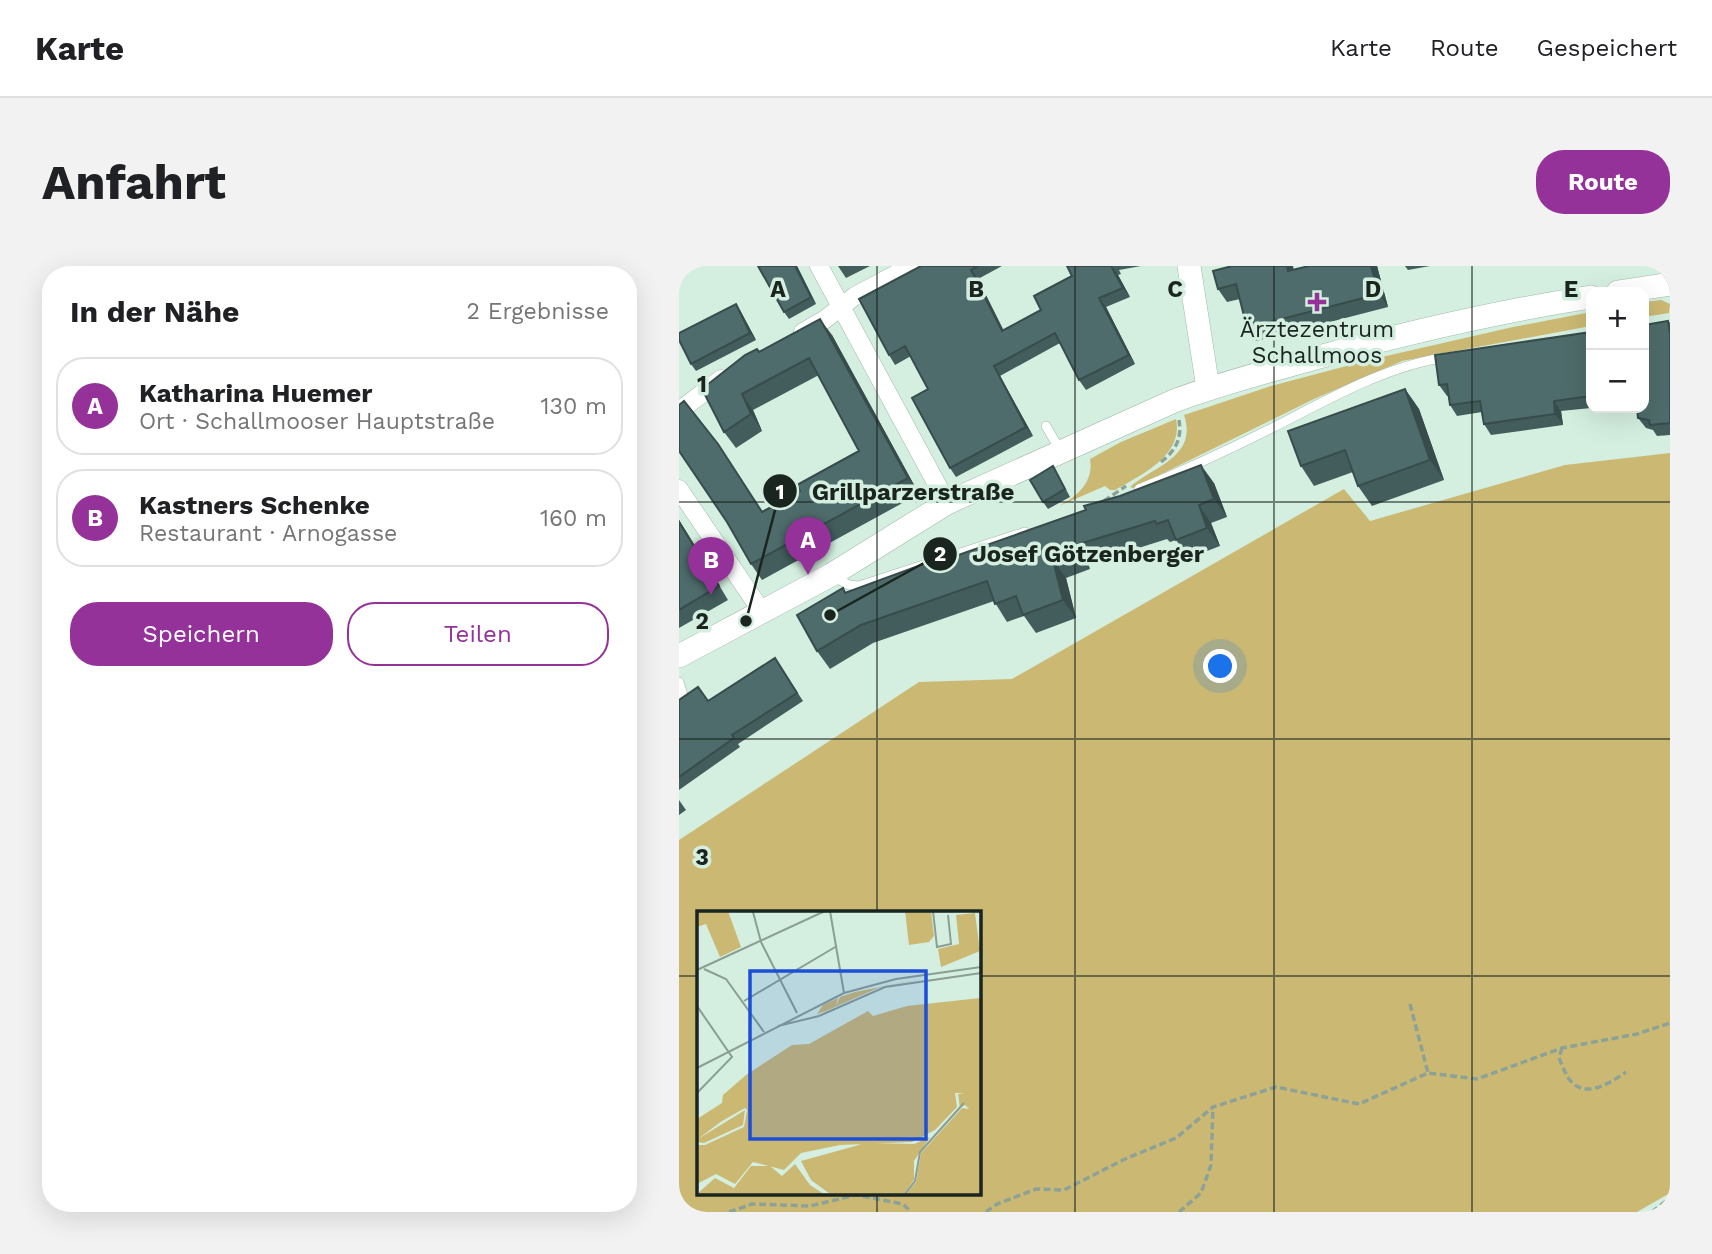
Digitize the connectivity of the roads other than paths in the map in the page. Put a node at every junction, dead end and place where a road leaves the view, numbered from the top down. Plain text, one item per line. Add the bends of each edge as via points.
1 (819, 266) edge
2 (911, 266) edge
3 (1189, 266) edge
4 (1670, 284) edge
5 (1649, 287) edge
6 (1586, 298) edge
7 (841, 308) junction
8 (791, 339) edge
9 (1454, 356) edge
10 (735, 372) edge
11 (1208, 388) junction
12 (679, 411) edge
13 (1046, 426) dead end
14 (1061, 451) junction
15 (1132, 487) road end
16 (679, 489) edge
17 (947, 503) junction
18 (1030, 530) edge
19 (831, 575) junction
20 (762, 612) junction
21 (679, 656) edge
22 (679, 682) edge
23 (679, 701) edge

1 - 7 street
2 - 7 street
3 - 11 street
4 - 5 street
6 - 11 street via 1415,331
7 - 8 street
7 - 17 street
9 - 15 lane via 1350,388 1206,461
10 - 12 street
11 - 14 street
13 - 14 lane
14 - 17 street
16 - 20 street
17 - 19 street
18 - 19 lane via 859,586
19 - 20 street
20 - 21 street
22 - 23 lane via 684,698

